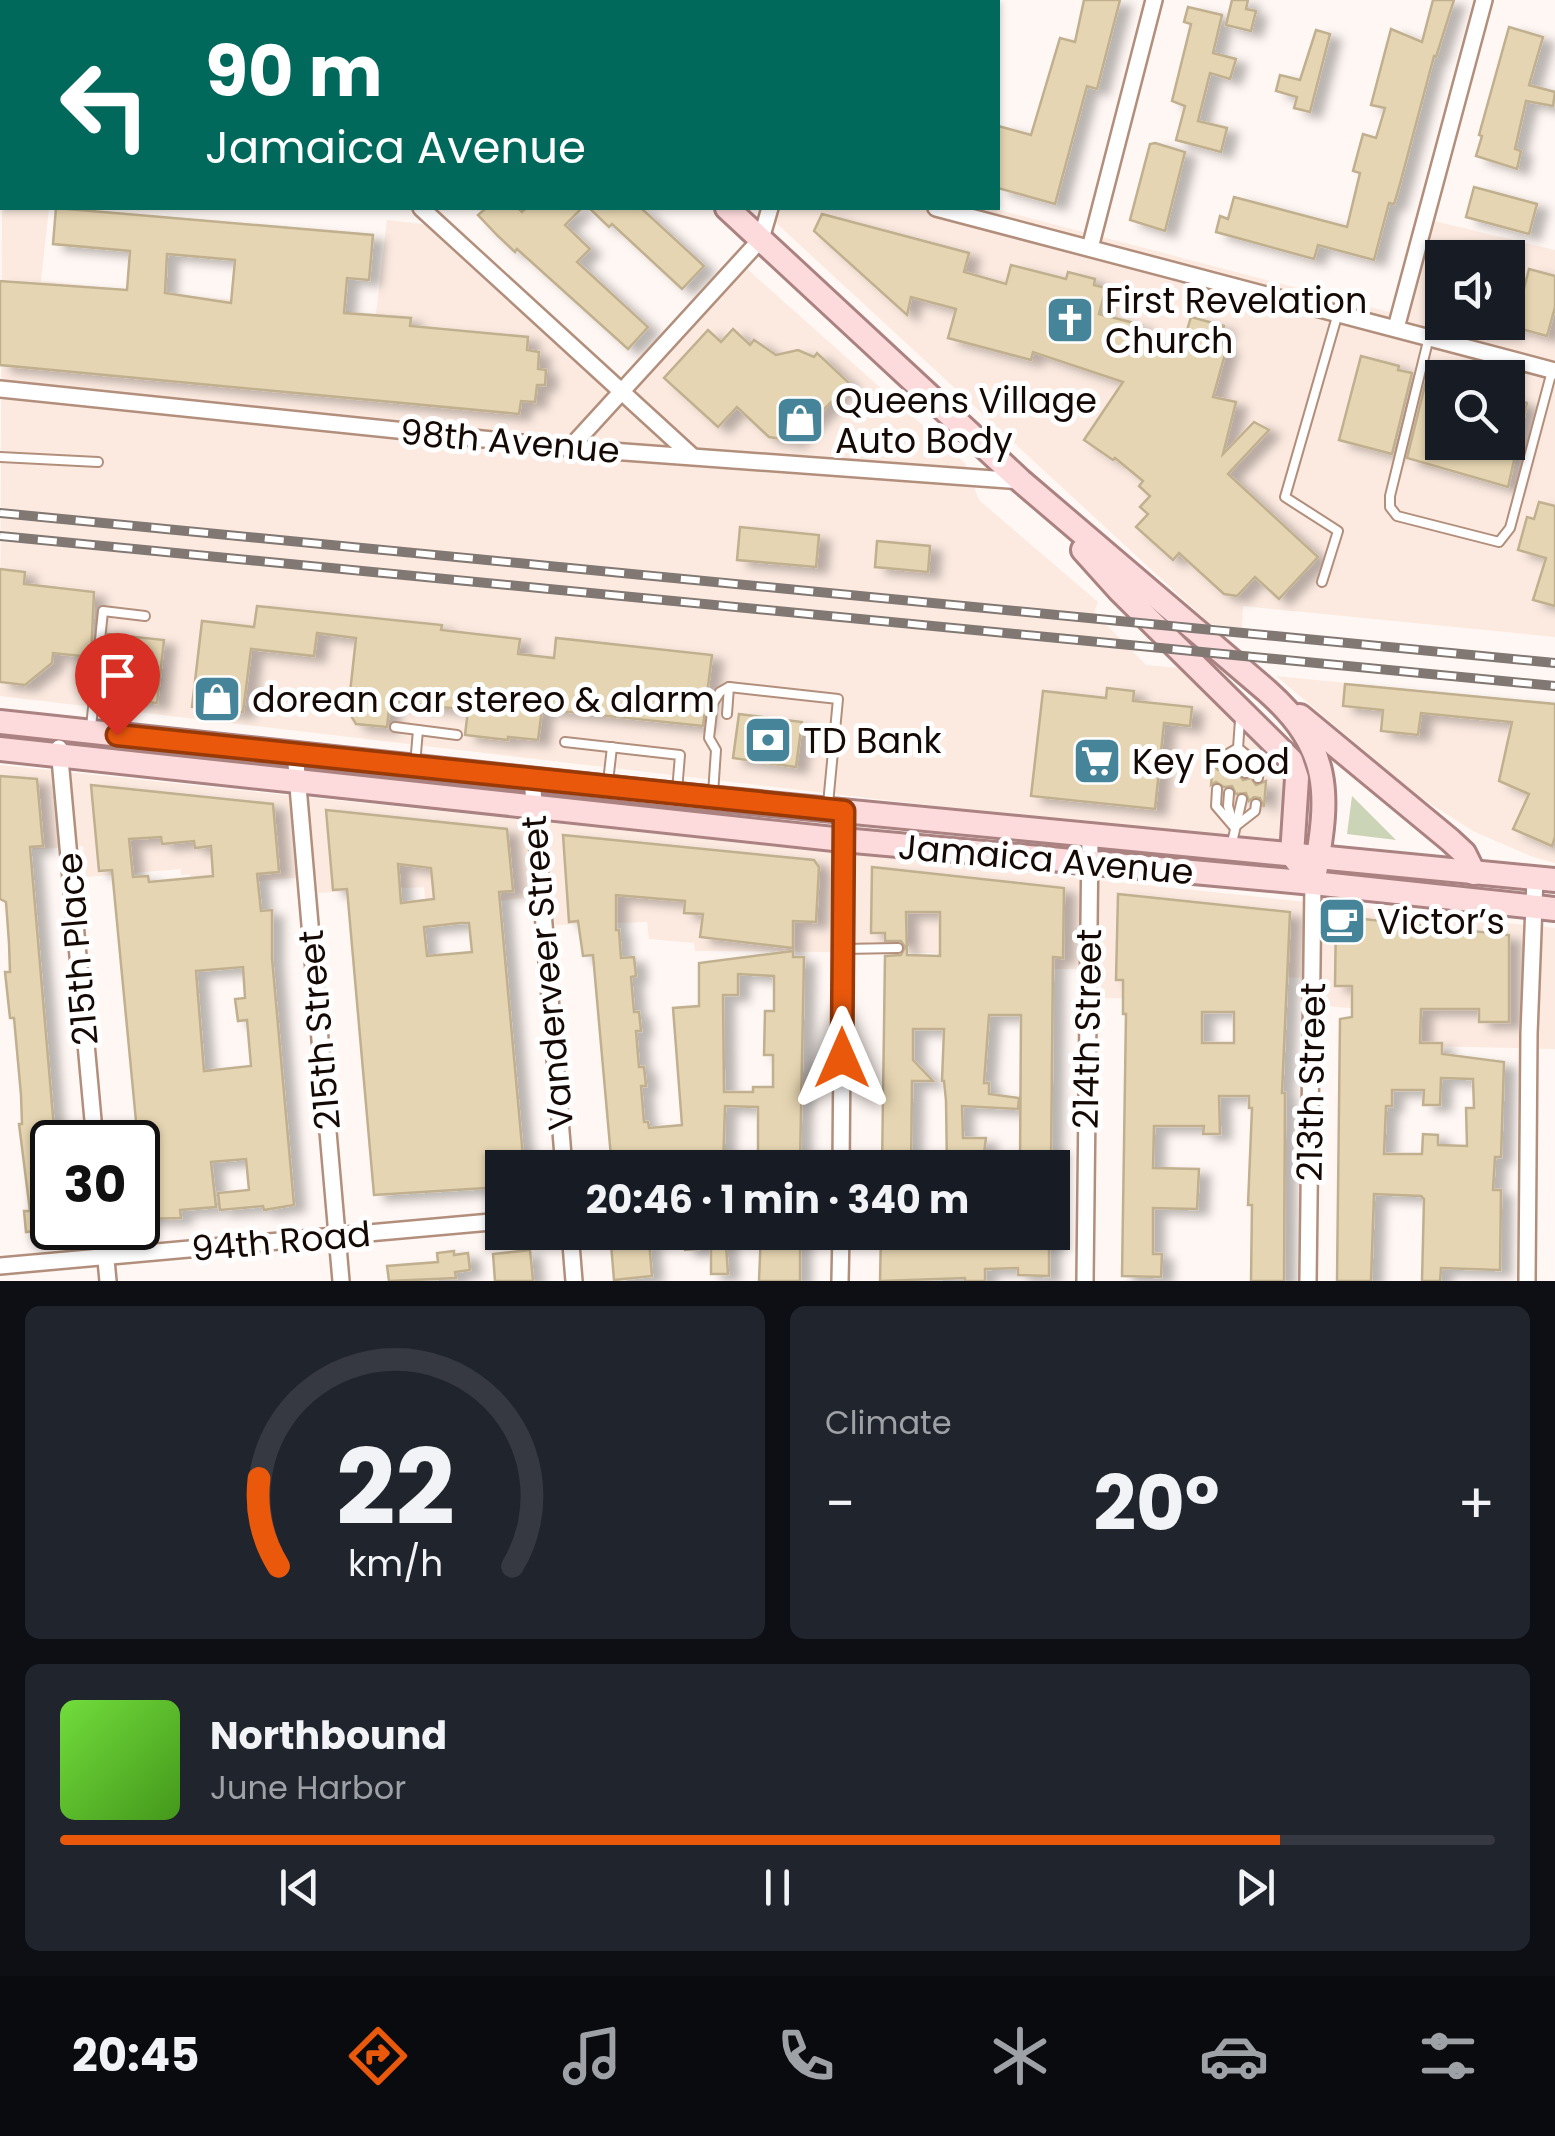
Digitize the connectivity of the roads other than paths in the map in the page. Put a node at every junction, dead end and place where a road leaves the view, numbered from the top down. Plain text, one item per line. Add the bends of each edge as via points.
1 (1154, 0) edge
2 (1484, 0) edge
3 (423, 210) edge
4 (729, 210) edge
5 (769, 210) edge
6 (944, 210) edge
7 (760, 239) junction
8 (1090, 248) junction
9 (1338, 313) junction
10 (1396, 328) junction
11 (1425, 336) edge
12 (1427, 340) edge
13 (1439, 340) edge
14 (1554, 371) edge
15 (0, 389) edge
16 (622, 391) junction
17 (570, 448) junction
18 (692, 456) junction
19 (0, 457) edge
20 (98, 462) dead end
21 (1020, 481) junction
22 (1322, 582) dead end
23 (145, 616) dead end
24 (730, 687) junction
25 (1278, 702) junction
26 (1241, 710) junction
27 (727, 714) dead end
28 (0, 722) edge
29 (395, 727) dead end
30 (58, 728) junction
31 (418, 730) junction
32 (90, 732) junction
33 (457, 735) dead end
34 (724, 739) dead end
35 (565, 742) dead end
36 (612, 747) junction
37 (1238, 748) junction
38 (0, 749) edge
39 (716, 750) junction
40 (295, 752) junction
41 (60, 756) junction
42 (1220, 764) dead end
43 (415, 765) junction
44 (1232, 768) dead end
45 (1245, 773) dead end
46 (532, 778) junction
47 (1258, 778) dead end
48 (296, 779) junction
49 (608, 788) junction
50 (1218, 789) dead end
51 (1230, 794) dead end
52 (677, 795) junction
53 (1242, 798) dead end
54 (712, 799) junction
55 (1256, 804) dead end
56 (532, 805) junction
57 (836, 810) junction
58 (1090, 837) junction
59 (1233, 838) junction
60 (842, 840) junction
61 (1292, 855) junction
62 (1318, 858) junction
63 (1089, 864) junction
64 (1474, 873) junction
65 (1545, 879) edge
66 (1313, 883) junction
67 (1545, 908) edge
68 (898, 948) dead end
69 (842, 949) junction
70 (93, 1120) edge
71 (562, 1150) edge
72 (842, 1150) edge
73 (485, 1223) edge
74 (337, 1236) junction
75 (105, 1250) edge
76 (571, 1250) edge
77 (841, 1250) edge
78 (106, 1256) junction
79 (0, 1266) edge
80 (108, 1281) edge
81 (341, 1281) edge
82 (574, 1281) edge
83 (840, 1281) edge
84 (1085, 1281) edge
85 (1308, 1281) edge
86 (1527, 1281) edge

1 - 8 street
2 - 10 street
3 - 16 street
4 - 7 main road
5 - 7 street
6 - 8 street
7 - 16 street
7 - 21 main road
8 - 9 street
9 - 10 street
9 - 22 lane via 1285,498 1338,531
10 - 11 street
12 - 14 lane via 1390,496 1392,512 1499,542 1510,528
13 - 14 street
15 - 17 street, 98th Avenue
16 - 17 street
16 - 18 street
17 - 18 street, 98th Avenue
18 - 21 street, 98th Avenue
19 - 20 lane
21 - 25 main road
21 - 26 main road via 1118,590
23 - 32 lane via 103,611
24 - 27 lane
24 - 39 lane via 714,704 710,738
24 - 57 lane via 838,699
25 - 62 main road via 1308,736 1322,769
25 - 64 main road via 1450,840
26 - 37 lane
26 - 61 main road via 1294,764
28 - 30 main road, Jamaica Avenue
29 - 31 lane
30 - 32 main road, Jamaica Avenue
30 - 41 street, 215th Place
31 - 33 lane
31 - 43 lane
32 - 40 main road, Jamaica Avenue
34 - 39 lane
35 - 36 lane
36 - 49 lane
36 - 52 lane via 680,755
37 - 42 lane
37 - 44 lane
37 - 45 lane
37 - 47 lane via 1259,765
38 - 41 main road, Jamaica Avenue
39 - 54 lane
40 - 43 main road, Jamaica Avenue
40 - 48 street, 215th Street
41 - 48 main road, Jamaica Avenue
41 - 70 street, 215th Place
43 - 46 main road, Jamaica Avenue
46 - 49 main road, Jamaica Avenue
46 - 56 street, Vanderveer Street
48 - 56 main road, Jamaica Avenue
48 - 74 street, 215th Street
49 - 52 main road, Jamaica Avenue
50 - 59 lane via 1216,806
51 - 59 lane
52 - 54 main road, Jamaica Avenue
53 - 59 lane
54 - 57 main road, Jamaica Avenue
55 - 59 lane
56 - 60 main road, Jamaica Avenue
56 - 71 street, Vanderveer Street
57 - 58 main road, Jamaica Avenue
57 - 60 street
58 - 59 main road, Jamaica Avenue
58 - 63 street, 214th Street
59 - 61 main road, Jamaica Avenue
60 - 63 main road, Jamaica Avenue
60 - 69 street
61 - 62 main road, Jamaica Avenue
61 - 66 main road
62 - 64 main road, Jamaica Avenue
62 - 66 main road
63 - 66 main road, Jamaica Avenue
63 - 84 street, 214th Street
64 - 65 main road, Jamaica Avenue
65 - 67 street
66 - 67 main road, Jamaica Avenue
66 - 85 street, 213th Street
67 - 86 street via 1529,1034
68 - 69 lane
69 - 72 street
73 - 74 street, 94th Road
74 - 78 street, 94th Road
74 - 81 street, 215th Street
75 - 78 street
76 - 82 street
77 - 83 street
78 - 79 street, 94th Road
78 - 80 street

